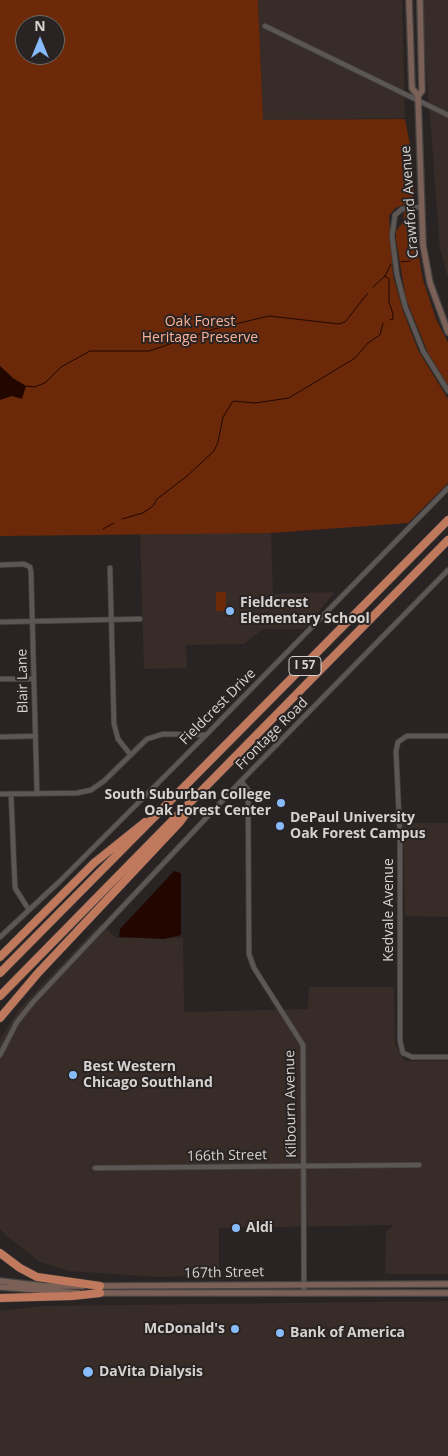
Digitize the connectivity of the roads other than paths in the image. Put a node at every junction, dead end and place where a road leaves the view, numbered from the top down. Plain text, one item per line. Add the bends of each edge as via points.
1 (409, 0) edge
2 (420, 0) edge
3 (265, 26) dead end
4 (418, 98) junction
5 (448, 116) edge
6 (420, 207) junction
7 (448, 332) edge
8 (448, 391) edge
9 (448, 488) edge
10 (448, 520) edge
11 (448, 540) edge
12 (0, 564) edge
13 (110, 568) dead end
14 (448, 570) edge
15 (140, 619) dead end
16 (111, 620) junction
17 (32, 621) junction
18 (0, 622) edge
19 (0, 679) edge
20 (34, 679) junction
21 (206, 735) junction
22 (36, 736) junction
23 (448, 736) edge
24 (0, 737) edge
25 (130, 754) junction
26 (241, 781) junction
27 (201, 792) junction
28 (0, 794) edge
29 (11, 794) junction
30 (37, 794) junction
31 (161, 811) junction
32 (29, 910) junction
33 (0, 937) edge
34 (0, 958) edge
35 (0, 973) edge
36 (38, 973) junction
37 (0, 996) edge
38 (0, 1010) edge
39 (0, 1018) edge
40 (0, 1055) edge
41 (448, 1057) edge
42 (419, 1165) dead end
43 (303, 1166) junction
44 (95, 1168) dead end
45 (0, 1253) edge
46 (0, 1280) edge
47 (304, 1284) junction
48 (448, 1284) edge
49 (0, 1287) edge
50 (100, 1289) junction
51 (304, 1293) junction
52 (448, 1293) edge
53 (0, 1298) edge

1 - 4 main road, Crawford Avenue via 412,88
2 - 4 main road, Crawford Avenue via 422,91
3 - 4 street
4 - 5 street
4 - 6 main road, Crawford Avenue
6 - 7 main road, Crawford Avenue via 430,283
6 - 8 street via 402,209 395,215 392,236 397,275 422,351
9 - 21 street, Fieldcrest Drive
10 - 31 highway, I 57
11 - 27 highway, I 57
12 - 17 street, Blair Lane via 30,567
13 - 16 street
14 - 26 street, Frontage Road
15 - 16 street
16 - 17 street
16 - 25 street via 114,728 120,743
17 - 18 street
17 - 20 street, Blair Lane
19 - 20 street
20 - 22 street, Blair Lane
21 - 25 street via 158,735 147,739
21 - 32 street, Fieldcrest Drive
22 - 24 street
22 - 30 street, Blair Lane
23 - 41 street, Kedvale Avenue via 402,738 396,751 400,837 400,1041 403,1053 412,1057
25 - 30 street via 91,790
26 - 40 street, Frontage Road via 33,1002 17,1022
26 - 43 street, Kilbourn Avenue via 248,790 249,954 254,968 303,1045
27 - 36 highway via 180,822
27 - 37 highway, I 57
28 - 29 street
29 - 30 street
29 - 32 street via 15,888
31 - 34 highway via 94,864
31 - 35 highway, I 57
32 - 33 street, Fieldcrest Drive
36 - 38 highway
36 - 39 highway
42 - 43 street, 166th Street
43 - 44 street, 166th Street
43 - 47 street, Kilbourn Avenue
45 - 50 highway via 37,1277
46 - 50 main road, 167th Street
47 - 48 main road, 167th Street
47 - 50 main road, 167th Street
47 - 51 street, Kilbourn Avenue
49 - 50 main road, 167th Street via 43,1291
50 - 51 main road, 167th Street
50 - 53 highway via 72,1296
51 - 52 main road, 167th Street

